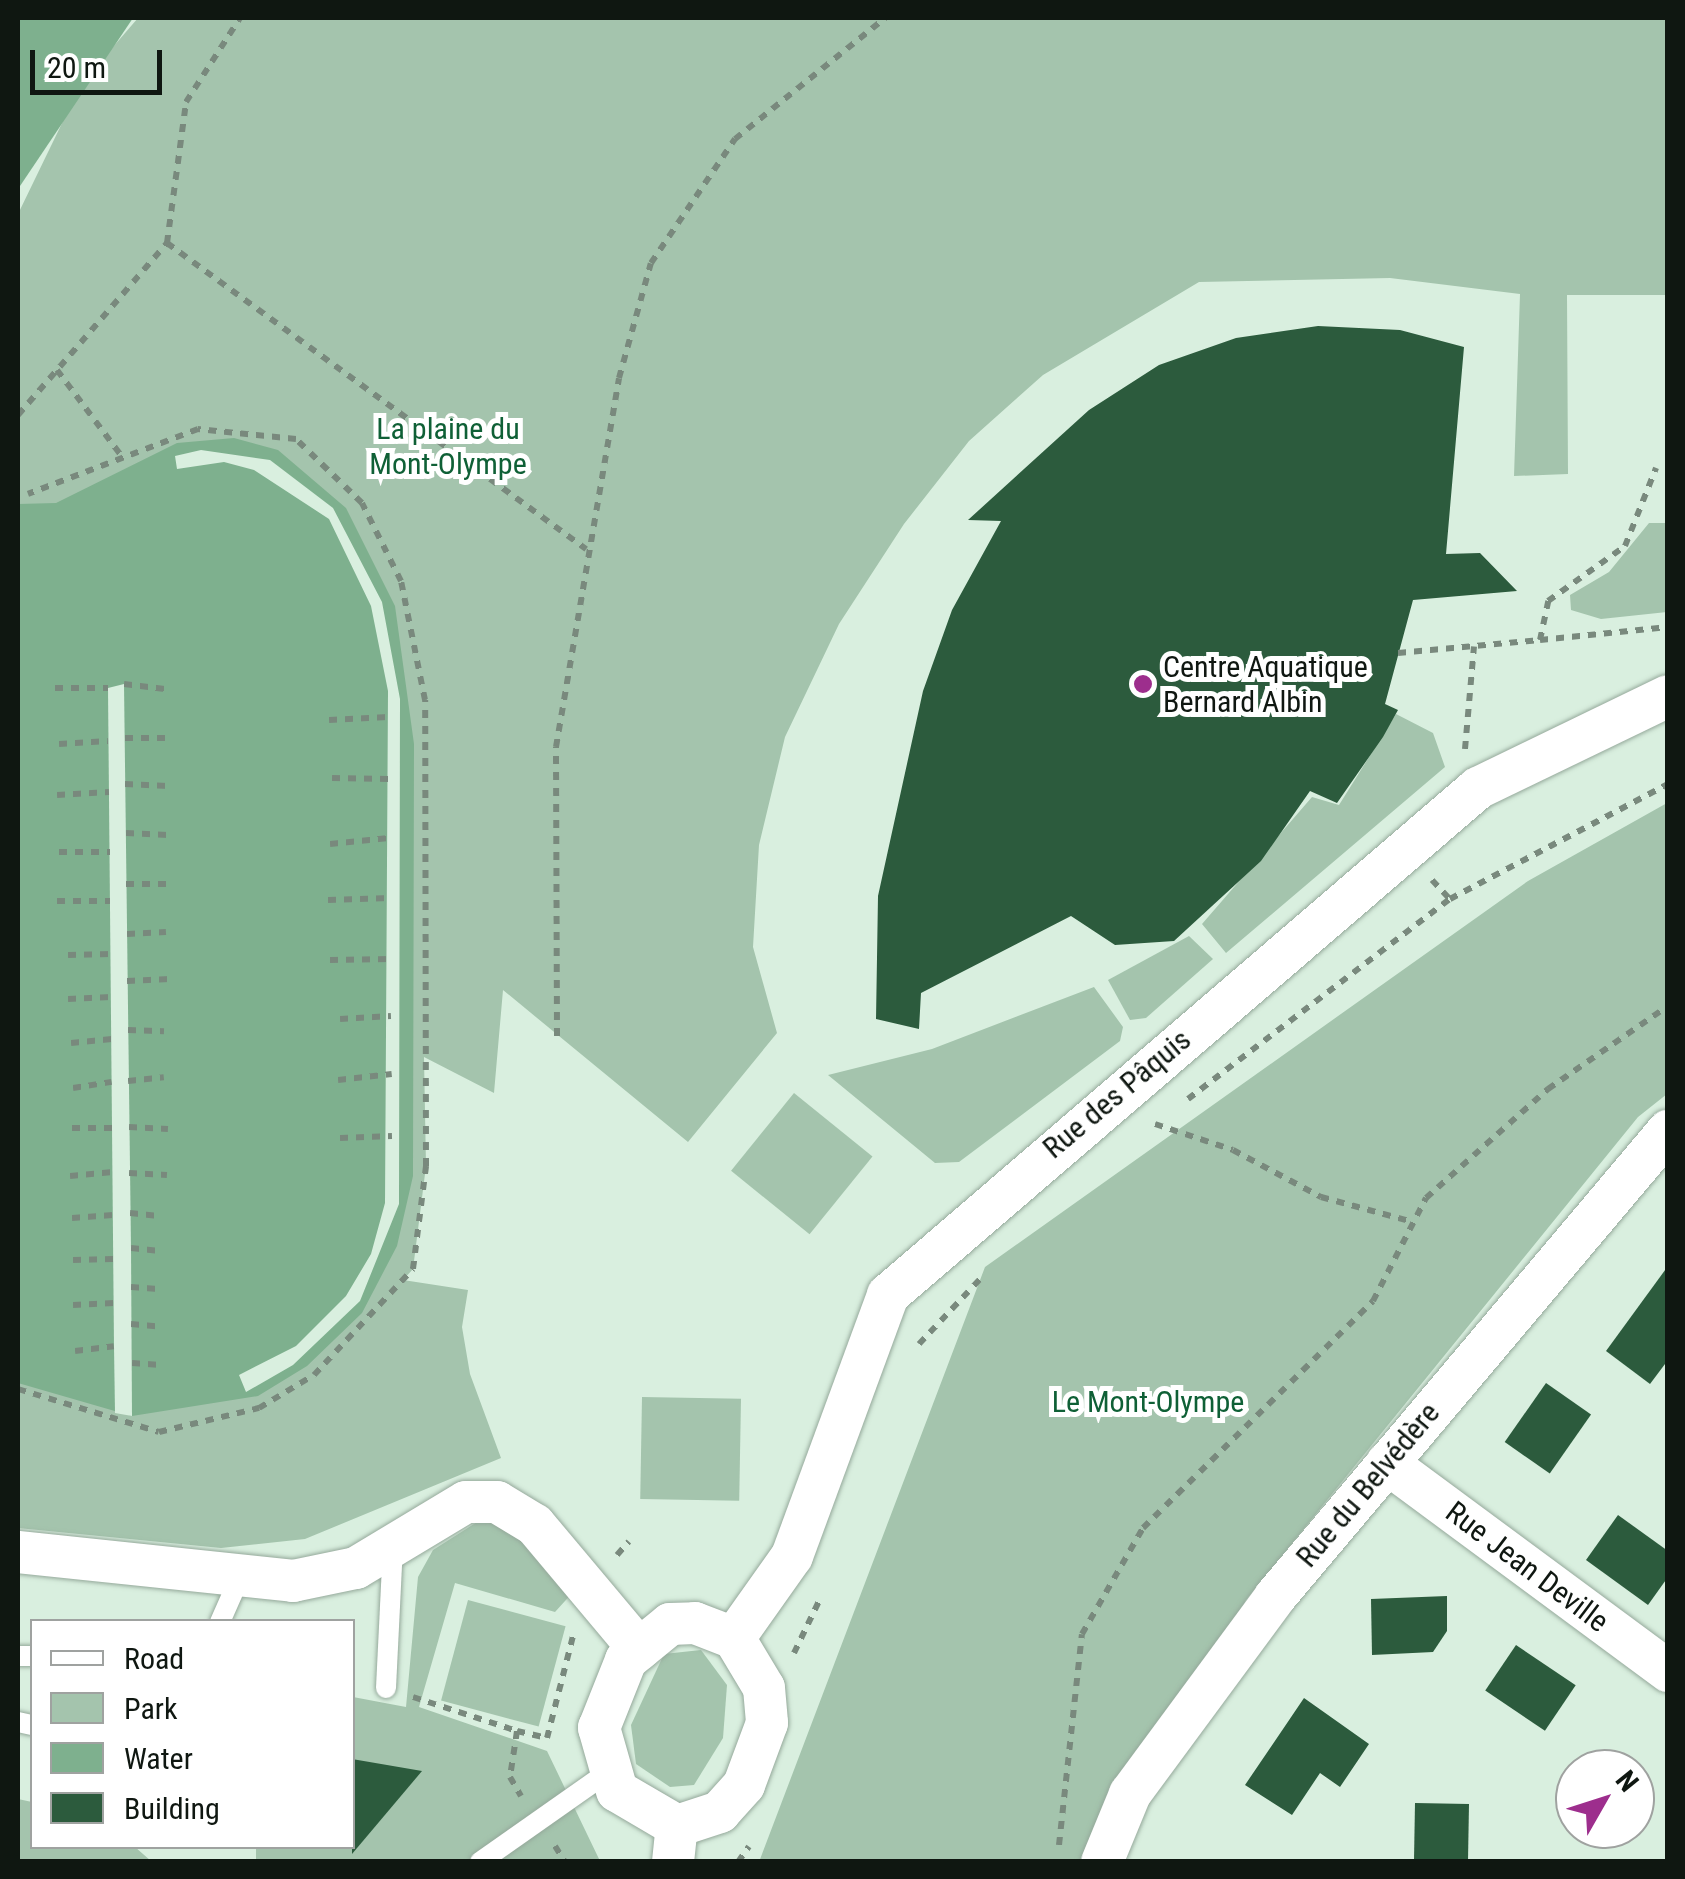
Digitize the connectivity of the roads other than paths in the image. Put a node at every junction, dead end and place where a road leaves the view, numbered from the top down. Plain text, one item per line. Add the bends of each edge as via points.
1 (1668, 696) edge
2 (1668, 1131) edge
3 (1387, 1463) junction
4 (393, 1540) junction
5 (18, 1552) edge
6 (239, 1579) junction
7 (221, 1619) edge
8 (734, 1638) junction
9 (639, 1650) junction
10 (1668, 1672) edge
11 (386, 1688) road end
12 (606, 1774) junction
13 (675, 1844) edge
14 (480, 1862) edge
15 (1102, 1862) edge

1 - 8 street, Rue des Pâquis via 1478,788 888,1295 792,1556
2 - 3 street, Rue du Belvédère
3 - 10 street, Rue Jean Deville
3 - 15 street, Rue du Belvédère via 1130,1794
4 - 6 street via 356,1568
4 - 9 street via 466,1502 498,1502 536,1525
4 - 11 lane
5 - 6 street
6 - 7 lane
8 - 9 street via 670,1624
8 - 13 street via 764,1688 758,1755 720,1812
9 - 12 street via 603,1704
12 - 13 street
12 - 14 lane

